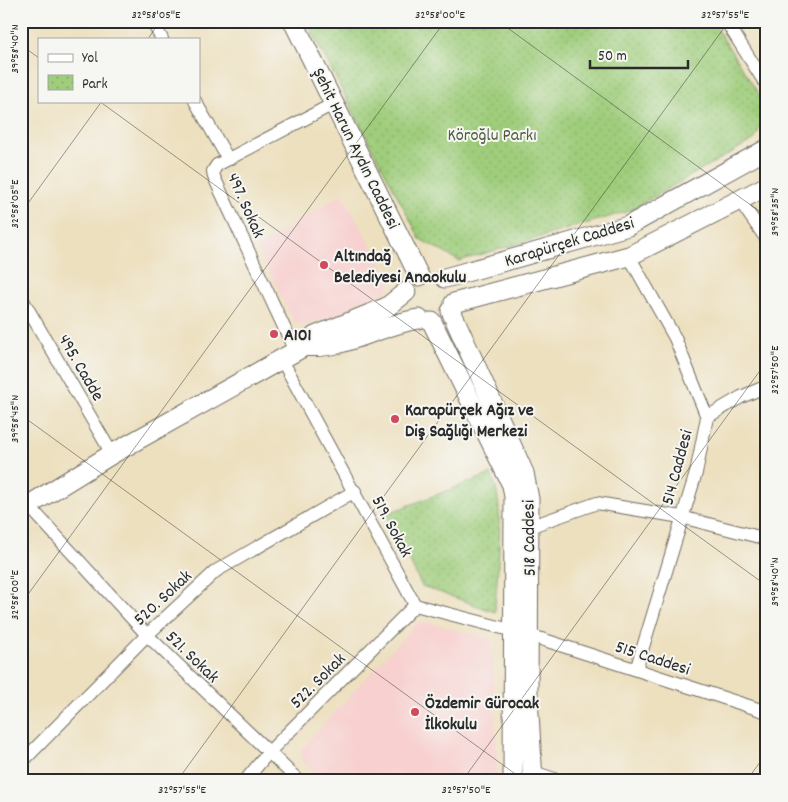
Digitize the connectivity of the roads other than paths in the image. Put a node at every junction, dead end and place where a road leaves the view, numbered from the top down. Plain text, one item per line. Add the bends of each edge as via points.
1 (152, 21) edge
2 (293, 21) edge
3 (726, 21) edge
4 (161, 38) edge
5 (767, 86) edge
6 (196, 102) edge
7 (335, 103) junction
8 (767, 149) edge
9 (228, 159) junction
10 (767, 186) edge
11 (740, 201) junction
12 (767, 240) edge
13 (629, 256) junction
14 (419, 276) junction
15 (446, 278) junction
16 (406, 292) junction
17 (21, 297) edge
18 (453, 307) junction
19 (426, 320) junction
20 (294, 353) junction
21 (767, 386) edge
22 (707, 417) junction
23 (112, 454) junction
24 (355, 491) junction
25 (25, 508) edge
26 (681, 517) junction
27 (528, 527) junction
28 (767, 539) edge
29 (415, 605) junction
30 (521, 633) junction
31 (146, 635) junction
32 (636, 670) junction
33 (767, 712) edge
34 (268, 754) junction
35 (21, 763) edge
36 (533, 776) edge
37 (245, 781) edge
38 (299, 781) edge
39 (513, 781) edge
40 (560, 781) edge

1 - 4 street
2 - 7 main road, Şehit Harun Aydın Caddesi
3 - 5 street
6 - 9 street
7 - 9 street, 497. Sokak
7 - 14 main road, Şehit Harun Aydın Caddesi
8 - 15 main road, Karapürçek Caddesi via 628,226
9 - 20 street, 497. Sokak via 216,165 214,178
10 - 11 main road, Karapürçek Caddesi
11 - 12 street
11 - 13 main road, Karapürçek Caddesi
13 - 18 main road, Karapürçek Caddesi
13 - 22 street, 514 Caddesi via 675,338
14 - 15 main road via 430,273
14 - 16 main road via 409,284
15 - 18 main road via 454,291
16 - 19 main road via 408,308
16 - 20 main road via 387,307 315,336
17 - 23 street, 495. Cadde
18 - 19 main road via 443,319
18 - 27 main road, 518 Caddesi via 524,473
19 - 20 main road via 400,322 321,348
19 - 30 main road, 518 Caddesi via 512,485
20 - 23 main road
20 - 24 street, 519. Sokak
21 - 22 street
22 - 26 street, 514 Caddesi via 696,473
23 - 25 main road
24 - 29 street, 519. Sokak
24 - 31 street, 520. Sokak via 216,571
25 - 31 street, 521. Sokak
26 - 27 street via 598,503
26 - 28 street
26 - 32 street, 514 Caddesi
27 - 30 main road, 518 Caddesi
29 - 30 street
29 - 34 street, 522. Sokak
30 - 32 street, 515 Caddesi
30 - 36 main road, 518 Caddesi
30 - 39 main road, 518 Caddesi
31 - 34 street, 521. Sokak
31 - 35 street, 520. Sokak
32 - 33 street, 515 Caddesi
34 - 37 street, 522. Sokak
34 - 38 street, 521. Sokak
36 - 40 street

